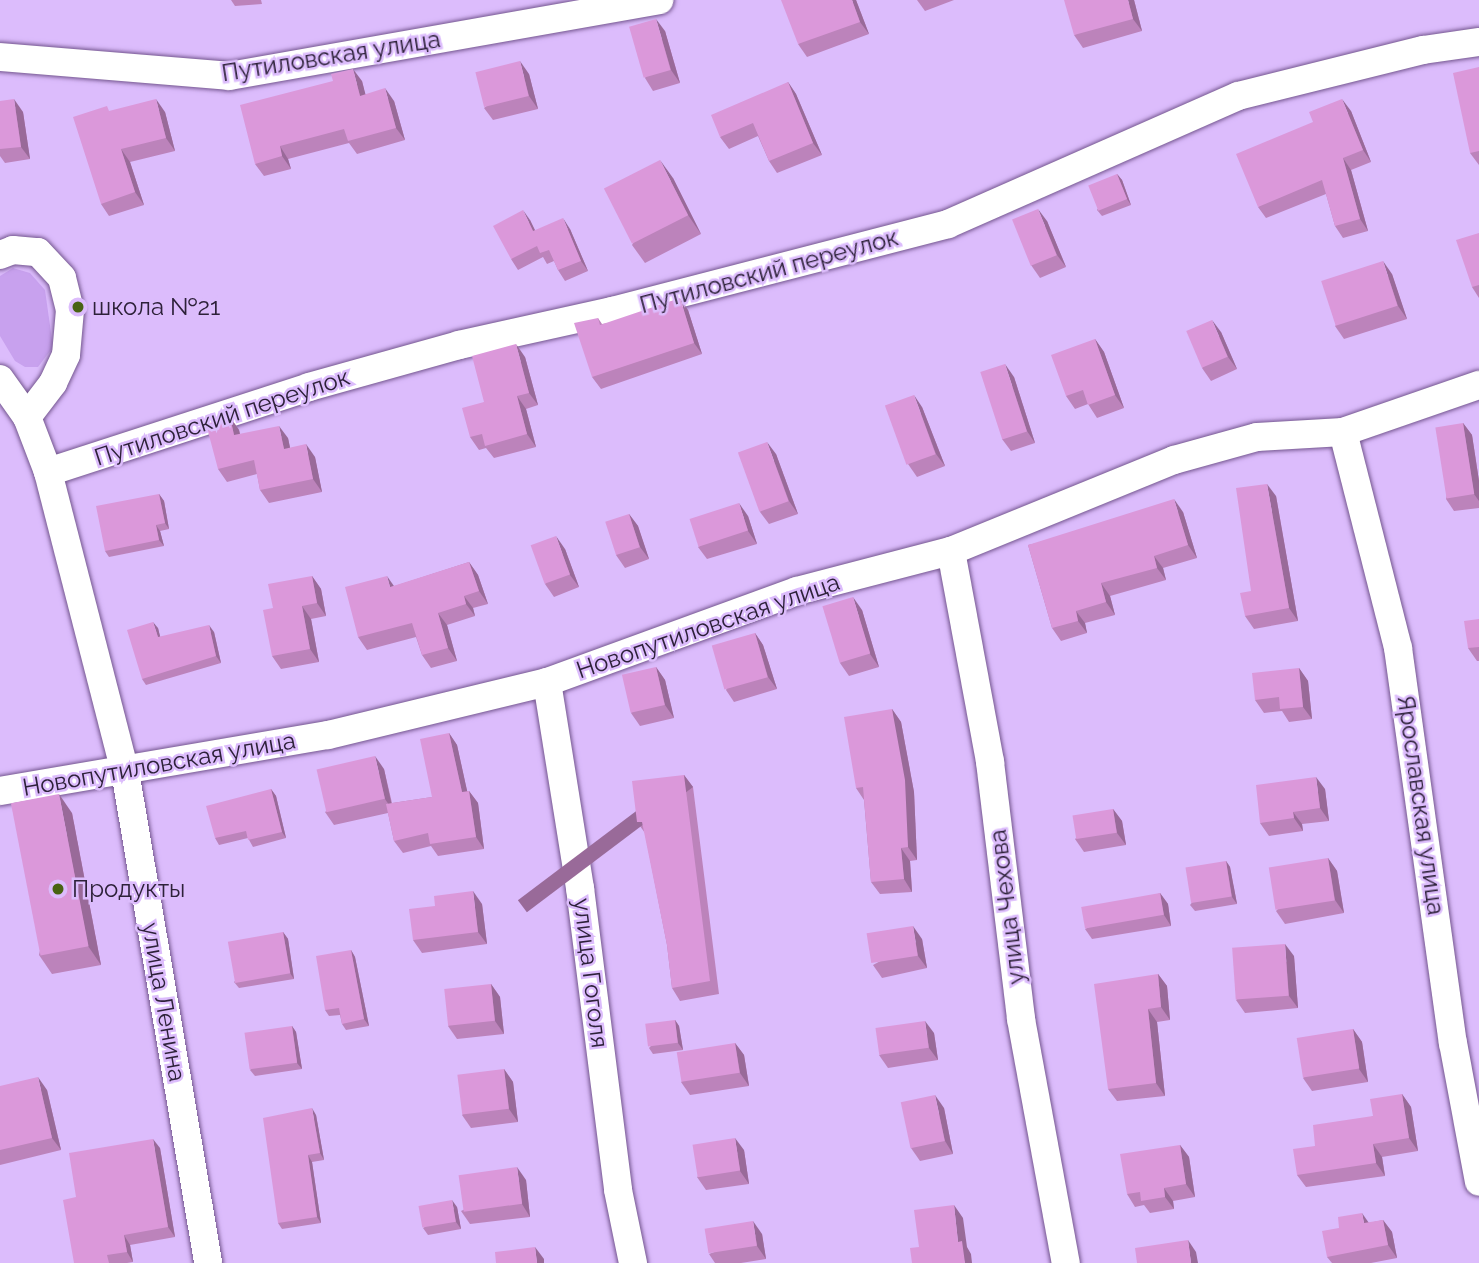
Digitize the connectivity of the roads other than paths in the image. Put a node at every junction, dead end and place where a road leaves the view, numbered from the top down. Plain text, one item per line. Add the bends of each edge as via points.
1 (659, 0) edge
2 (1479, 42) edge
3 (0, 57) edge
4 (0, 255) edge
5 (0, 379) edge
6 (1479, 385) edge
7 (27, 418) junction
8 (1343, 432) junction
9 (48, 472) junction
10 (951, 551) junction
11 (547, 682) junction
12 (125, 771) junction
13 (0, 791) edge
14 (1479, 1182) edge
15 (208, 1263) edge
16 (634, 1263) edge
17 (1066, 1263) edge

1 - 3 street, Путиловская улица via 229,76
2 - 9 street, Путиловский переулок via 1423,50 1238,96 948,224 612,311 459,345 309,387
4 - 7 street via 13,250 38,252 62,278 70,310 66,355 53,383
5 - 7 street, улица Ленина
6 - 8 street, Новопутиловская улица
7 - 9 street, улица Ленина
8 - 10 street, Новопутиловская улица via 1257,437 1174,460
8 - 14 street, Ярославская улица via 1398,648 1453,1043
9 - 12 street, улица Ленина
10 - 11 street, Новопутиловская улица via 797,591
10 - 17 street, улица Чехова via 990,762 1021,1019
11 - 12 street, Новопутиловская улица via 328,735
11 - 16 street, улица Гоголя via 580,888 618,1190
12 - 13 street, Новопутиловская улица
12 - 15 street, улица Ленина

